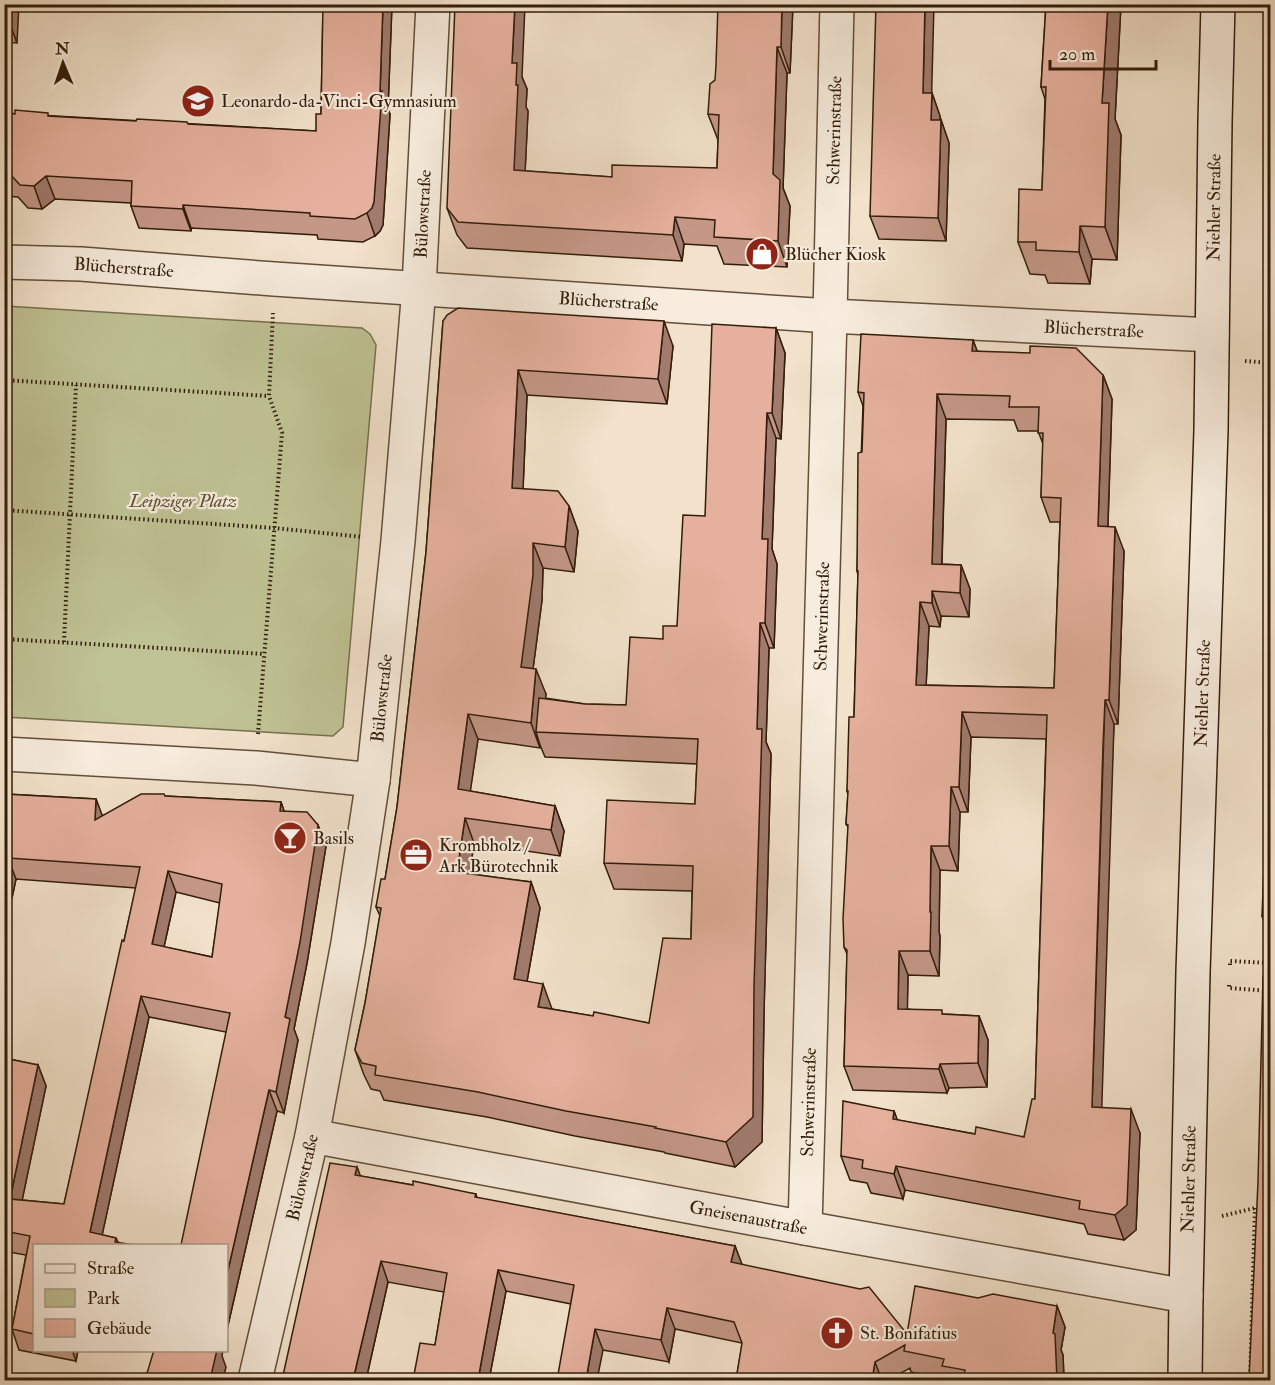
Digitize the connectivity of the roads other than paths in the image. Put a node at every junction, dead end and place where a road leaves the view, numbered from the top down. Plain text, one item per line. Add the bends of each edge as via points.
1 (433, 4) edge
2 (837, 4) edge
3 (1218, 4) edge
4 (4, 262) edge
5 (419, 288) junction
6 (830, 316) junction
7 (1212, 335) junction
8 (4, 754) edge
9 (374, 780) junction
10 (312, 1136) junction
11 (805, 1228) junction
12 (1186, 1296) junction
13 (255, 1380) edge
14 (1185, 1380) edge

1 - 5 street, Bülowstraße
2 - 6 street, Schwerinstraße
3 - 7 street, Niehler Straße
4 - 5 street, Blücherstraße
5 - 6 street, Blücherstraße
5 - 9 street, Bülowstraße
6 - 7 street, Blücherstraße
6 - 11 street, Schwerinstraße
7 - 12 street, Niehler Straße
8 - 9 street via 256,768
9 - 10 street, Bülowstraße
10 - 11 street, Gneisenaustraße
10 - 13 street, Bülowstraße
11 - 12 street, Gneisenaustraße
12 - 14 street, Niehler Straße

